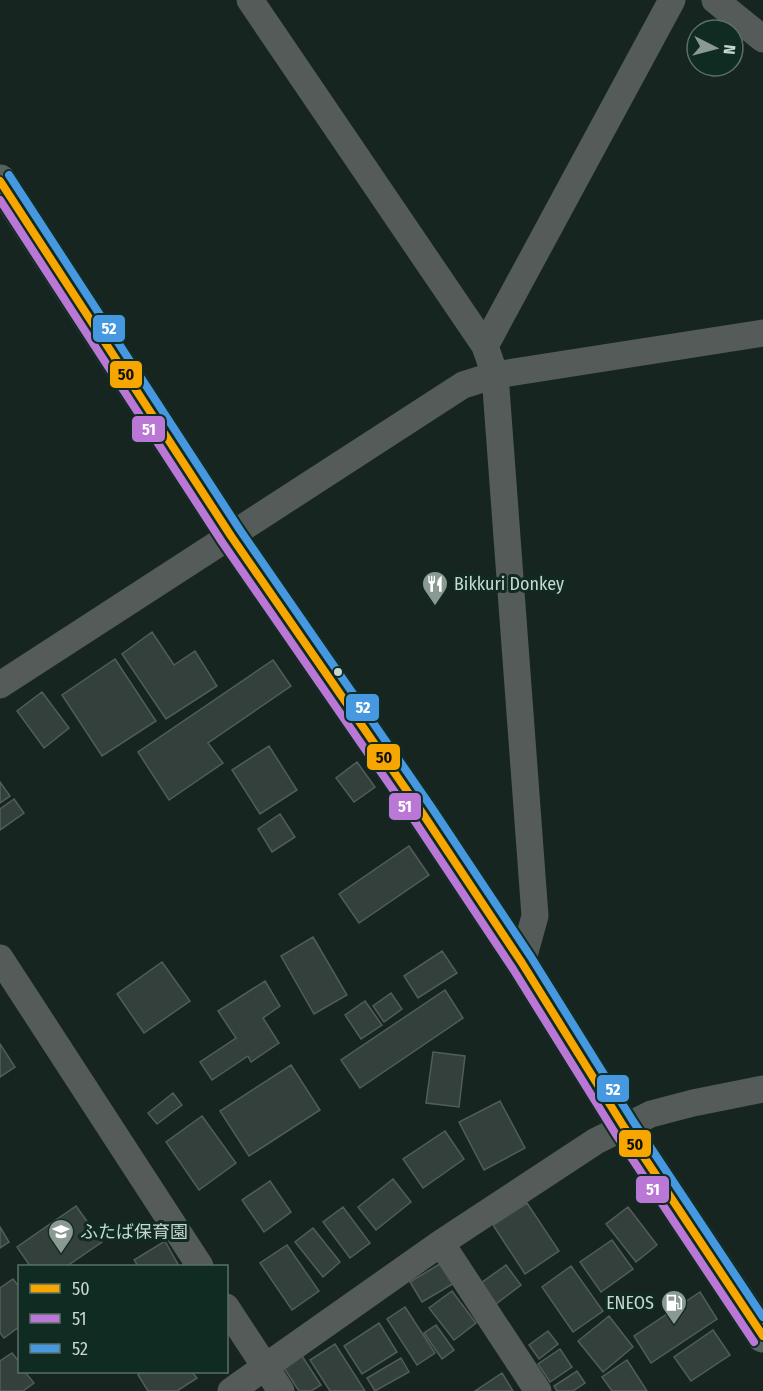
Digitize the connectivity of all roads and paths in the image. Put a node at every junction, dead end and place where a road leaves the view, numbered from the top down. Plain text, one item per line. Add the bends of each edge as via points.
1 (672, 0) edge
2 (715, 0) edge
3 (256, 2) edge
4 (763, 39) edge
5 (0, 181) edge
6 (763, 333) edge
7 (485, 346) junction
8 (495, 375) junction
9 (231, 536) junction
10 (0, 685) edge
11 (0, 958) edge
12 (522, 963) junction
13 (763, 1089) edge
14 (624, 1127) junction
15 (441, 1243) junction
16 (199, 1265) edge
17 (228, 1310) edge
18 (763, 1336) edge
19 (266, 1367) junction
20 (231, 1391) edge
21 (281, 1391) edge
22 (538, 1391) edge

1 - 7 street
2 - 4 street
3 - 7 street
5 - 9 highway
6 - 8 street
7 - 8 street
8 - 9 street via 463,385
8 - 12 street via 536,916
9 - 10 street
9 - 12 highway
11 - 16 street
12 - 14 highway
13 - 14 street via 651,1114
14 - 15 street via 596,1141
14 - 18 highway
15 - 19 street
15 - 22 street
17 - 19 street
19 - 20 street
19 - 21 street

